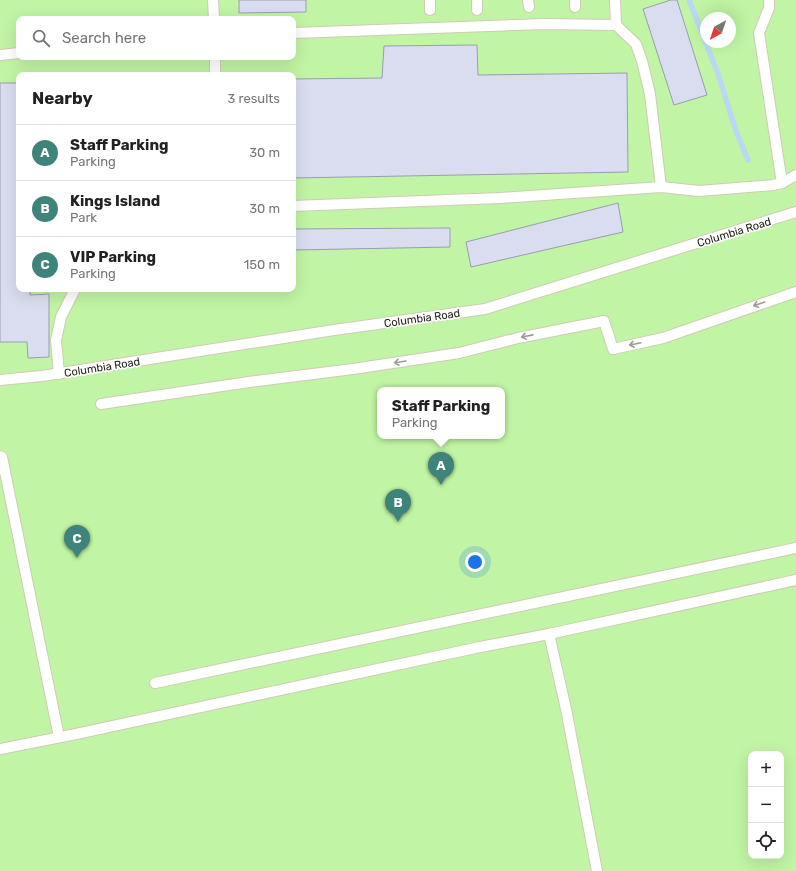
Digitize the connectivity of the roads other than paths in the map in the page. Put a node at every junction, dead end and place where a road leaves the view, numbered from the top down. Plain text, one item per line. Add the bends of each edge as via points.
1 (213, 0) edge
2 (615, 0) edge
3 (769, 0) edge
4 (214, 16) edge
5 (616, 25) junction
6 (296, 33) edge
7 (16, 53) edge
8 (0, 55) edge
9 (215, 60) edge
10 (215, 72) edge
11 (796, 175) edge
12 (782, 183) junction
13 (661, 187) junction
14 (296, 206) edge
15 (796, 212) edge
16 (74, 292) edge
17 (796, 292) edge
18 (59, 374) junction
19 (0, 380) edge
20 (101, 404) dead end
21 (0, 456) edge
22 (796, 548) edge
23 (796, 580) edge
24 (549, 634) junction
25 (155, 683) dead end
26 (59, 737) junction
27 (0, 749) edge
28 (597, 871) edge

1 - 4 lane
2 - 5 lane
3 - 12 lane via 760,33
5 - 6 lane via 544,24
5 - 13 lane via 636,44 642,61 650,94
7 - 8 lane
9 - 10 lane
11 - 12 lane
12 - 13 lane via 699,191
13 - 14 lane via 500,198
15 - 18 lane, Columbia Road via 485,309 334,330
16 - 18 lane via 61,317 56,340
17 -> 20 lane via 663,338 613,349 604,321 459,352
18 - 19 lane, Columbia Road
21 - 26 lane
22 - 25 lane
23 - 24 lane
24 - 26 lane
24 - 28 lane
26 - 27 lane

